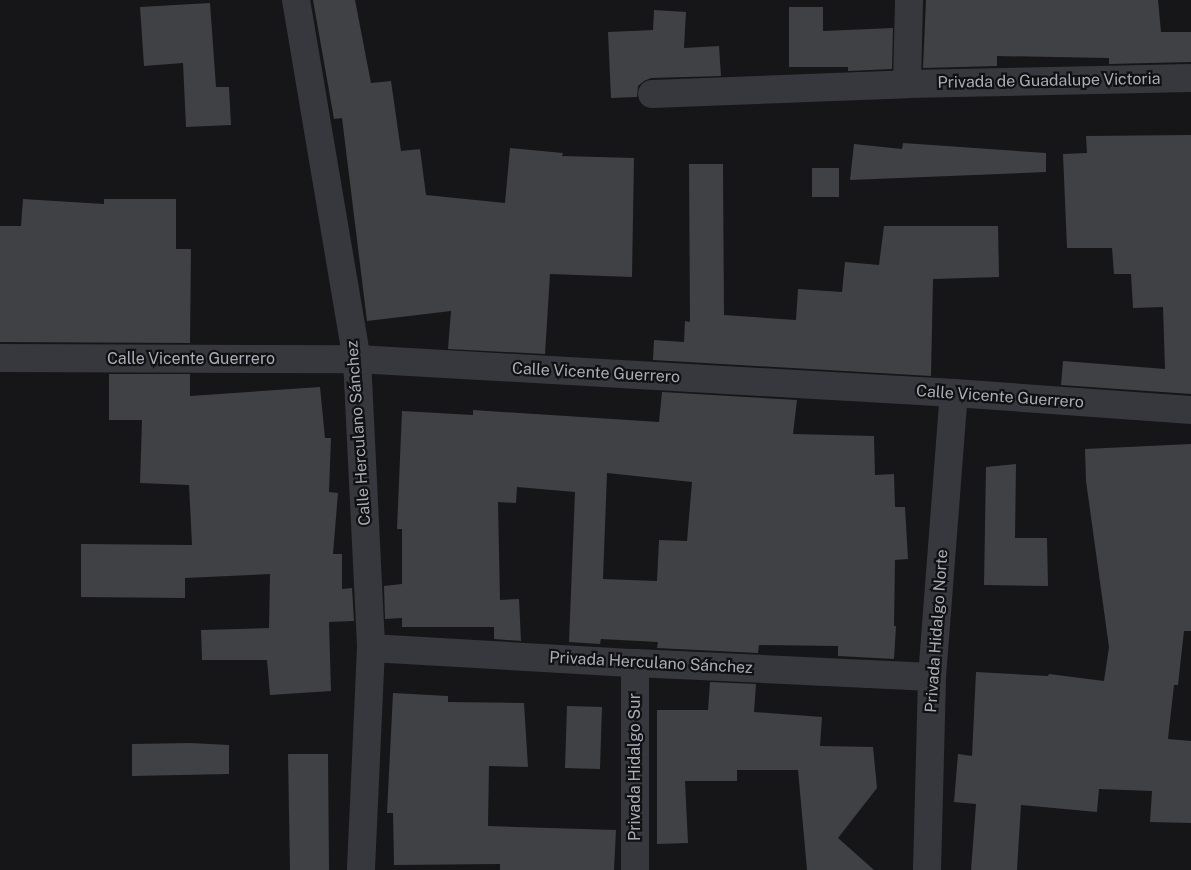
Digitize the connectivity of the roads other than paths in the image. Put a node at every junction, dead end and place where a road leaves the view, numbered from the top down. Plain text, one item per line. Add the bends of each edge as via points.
1 (296, 0) edge
2 (909, 0) edge
3 (1191, 78) edge
4 (906, 84) junction
5 (652, 94) dead end
6 (0, 358) edge
7 (357, 360) junction
8 (954, 393) junction
9 (1191, 410) edge
10 (371, 648) junction
11 (635, 663) junction
12 (932, 677) junction
13 (361, 870) edge
14 (635, 870) edge
15 (926, 870) edge

1 - 7 street, Calle Herculano Sánchez
2 - 4 street
3 - 4 street, Privada de Guadalupe Victoria
4 - 5 street, Privada de Guadalupe Victoria
6 - 7 street, Calle Vicente Guerrero
7 - 8 street, Calle Vicente Guerrero
7 - 10 street, Calle Herculano Sánchez
8 - 9 street, Calle Vicente Guerrero
8 - 12 street, Privada Hidalgo Norte
10 - 11 street, Privada Herculano Sánchez
10 - 13 street, Calle Herculano Sánchez
11 - 12 street, Privada Herculano Sánchez
11 - 14 street, Privada Hidalgo Sur
12 - 15 street, Privada Hidalgo Norte

